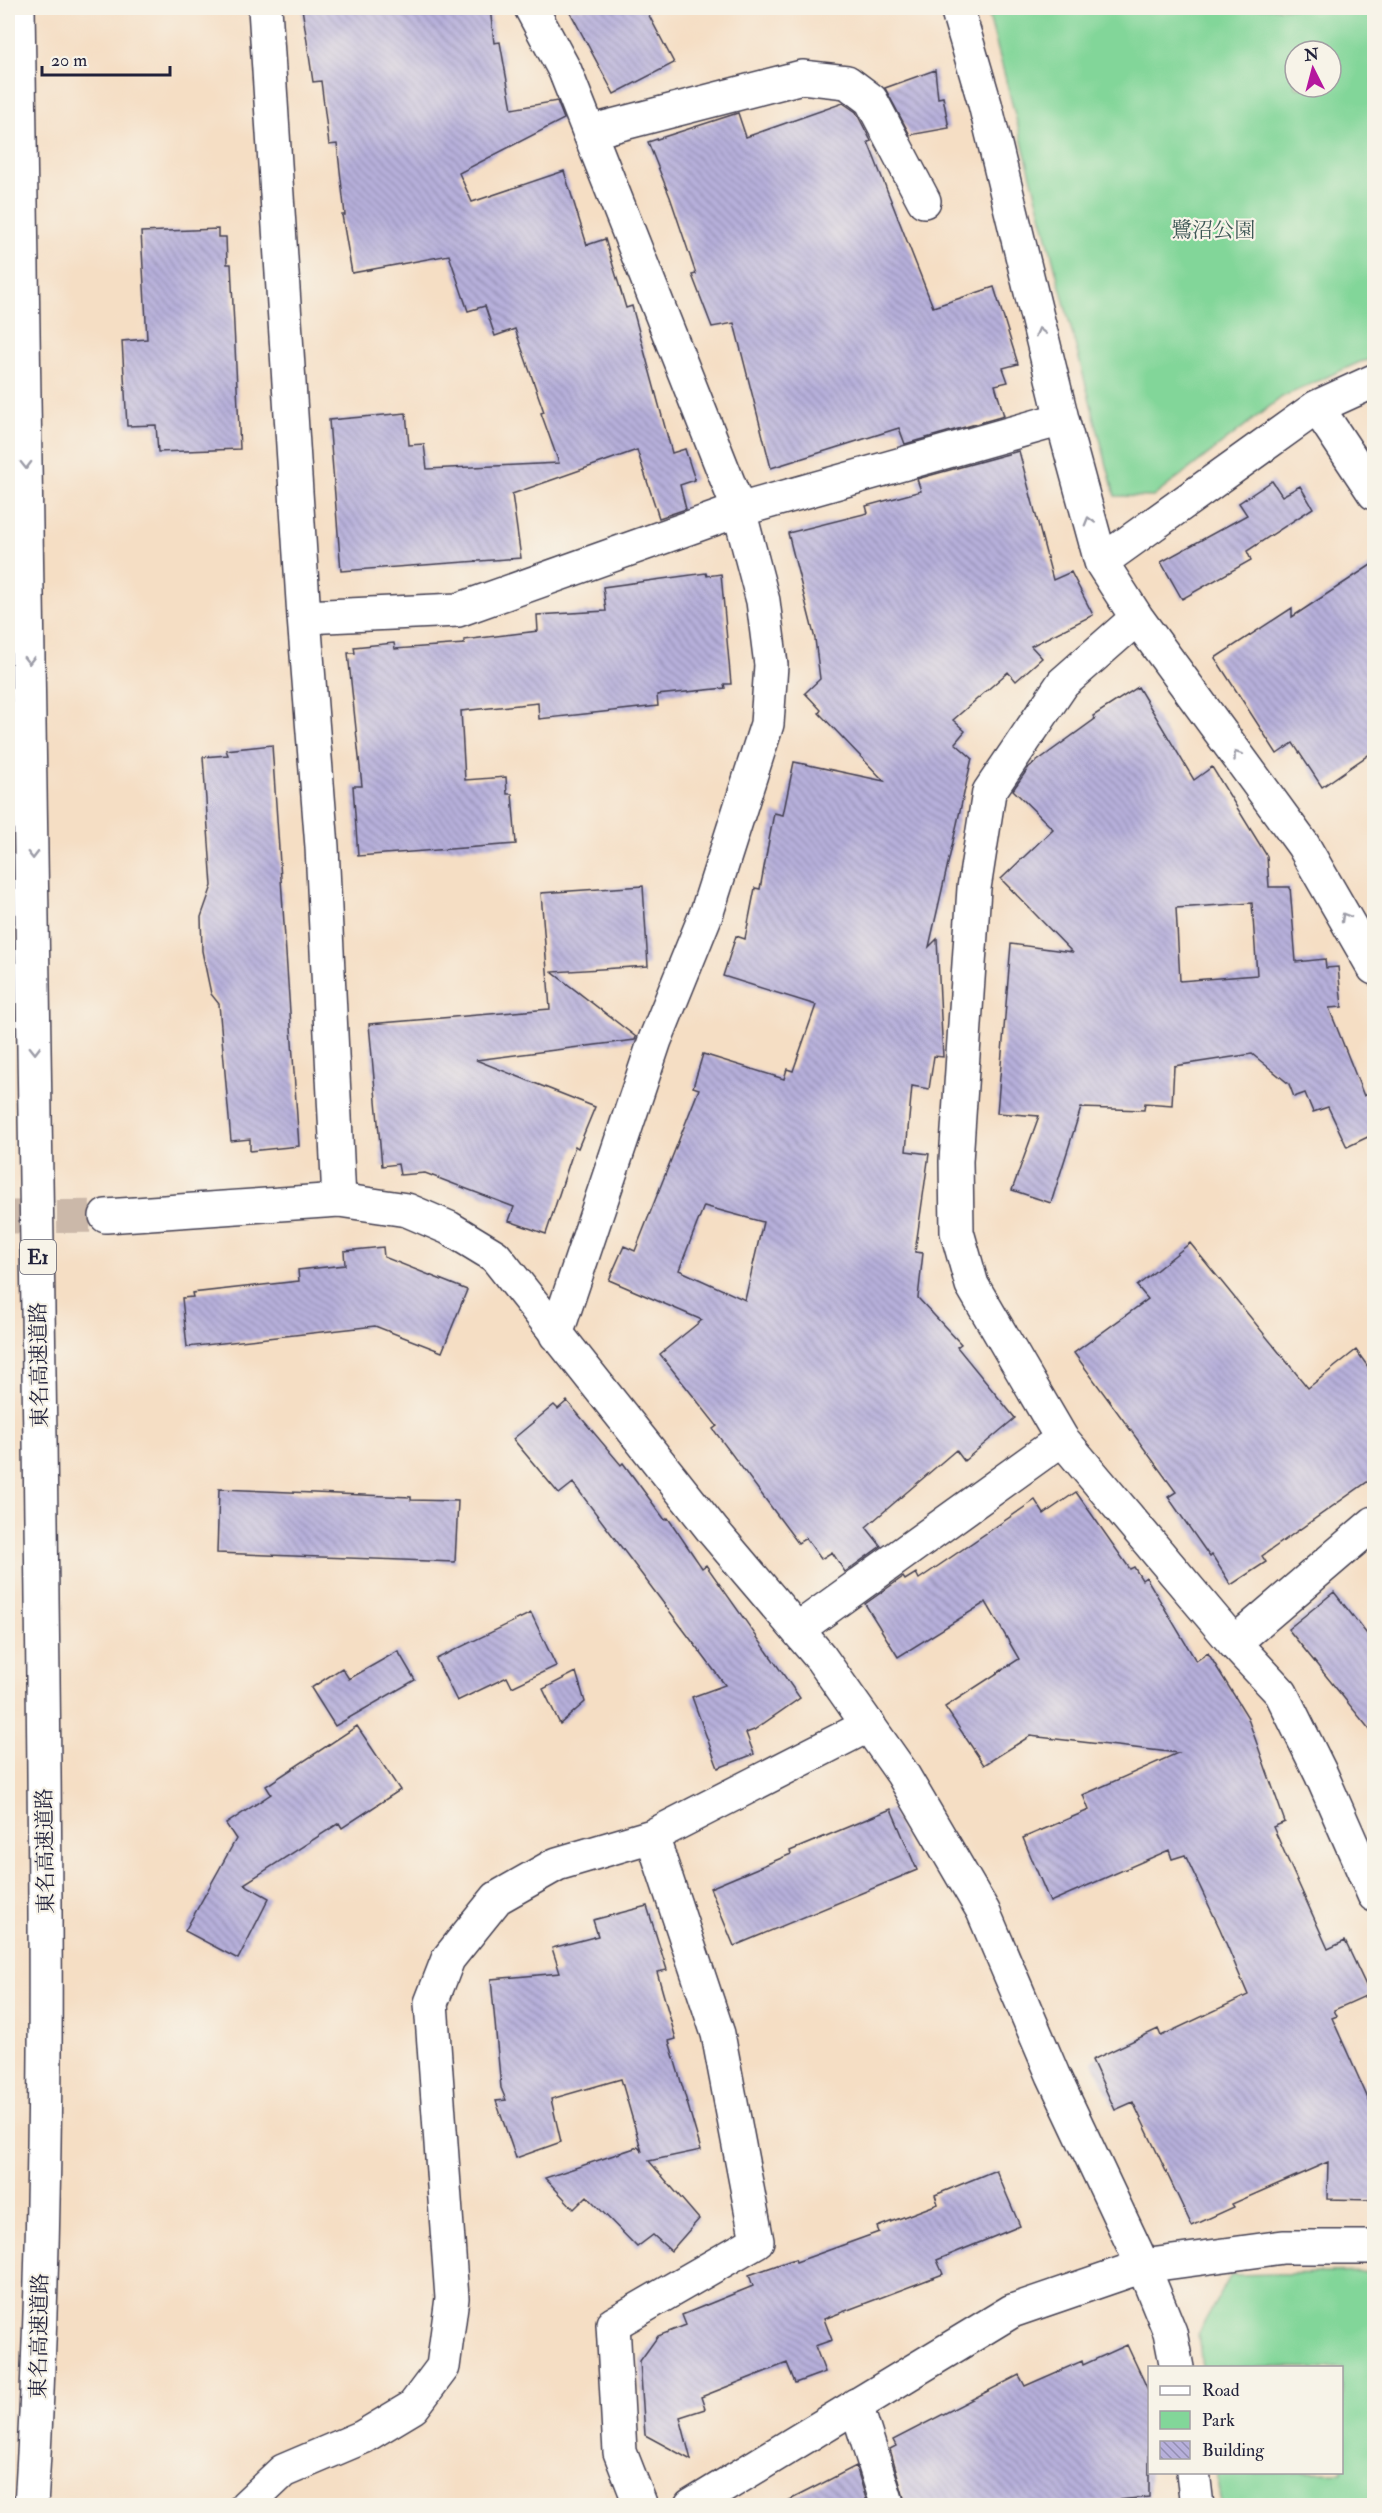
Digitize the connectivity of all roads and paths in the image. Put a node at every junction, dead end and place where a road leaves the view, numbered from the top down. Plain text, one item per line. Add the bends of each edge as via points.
1 (18, 8) edge
2 (265, 8) edge
3 (531, 8) edge
4 (957, 8) edge
5 (589, 132) junction
6 (924, 201) dead end
7 (1374, 381) edge
8 (1317, 407) junction
9 (1062, 419) junction
10 (1374, 493) edge
11 (739, 510) junction
12 (1101, 562) junction
13 (304, 617) junction
14 (1137, 618) junction
15 (1374, 968) edge
16 (339, 1200) junction
17 (106, 1216) tunnel mouth
18 (556, 1335) junction
19 (1062, 1439) junction
20 (1374, 1523) edge
21 (798, 1629) junction
22 (1234, 1643) junction
23 (869, 1725) junction
24 (652, 1836) junction
25 (1374, 1895) edge
26 (1374, 2247) edge
27 (1143, 2266) junction
28 (1177, 2366) edge
29 (856, 2405) junction
30 (1193, 2474) edge
31 (31, 2505) edge
32 (246, 2505) edge
33 (641, 2505) edge
34 (692, 2505) edge
35 (888, 2505) edge
36 (1197, 2505) edge

1 -> 31 main road, 東名高速道路 / E1 via 34,898 46,1966 38,2400
2 - 13 main road
3 - 5 main road via 565,71
9 -> 4 main road via 985,104
5 - 6 main road via 801,77 847,82 871,100
5 - 11 main road
7 - 8 main road
8 - 10 main road
8 - 12 main road
9 - 11 main road
12 -> 9 main road
11 - 13 main road via 458,610
11 - 18 main road via 763,601 771,665 767,724 707,912 655,1040
12 - 14 main road
13 - 16 main road via 322,847
15 -> 14 main road via 1303,845
14 - 19 main road via 1063,683 989,792 974,888 956,1161 957,1232 972,1285
16 - 17 main road
16 - 18 main road via 407,1210 449,1228 495,1256
18 - 21 main road via 714,1532
19 - 21 main road
19 - 22 main road
20 - 22 main road
21 - 23 main road
22 - 25 main road via 1281,1693
23 - 24 main road
23 - 27 main road via 902,1773 983,1911 1053,2075
24 - 32 main road via 557,1864 497,1898 448,1959 431,2003 452,2298 443,2367 413,2406 363,2437 283,2471
24 - 33 main road via 718,2034 757,2241 613,2324 620,2452
26 - 27 main road via 1283,2247
27 - 28 main road via 1170,2332
27 - 29 main road via 1012,2311
29 - 34 main road
29 - 35 main road
30 - 36 main road

